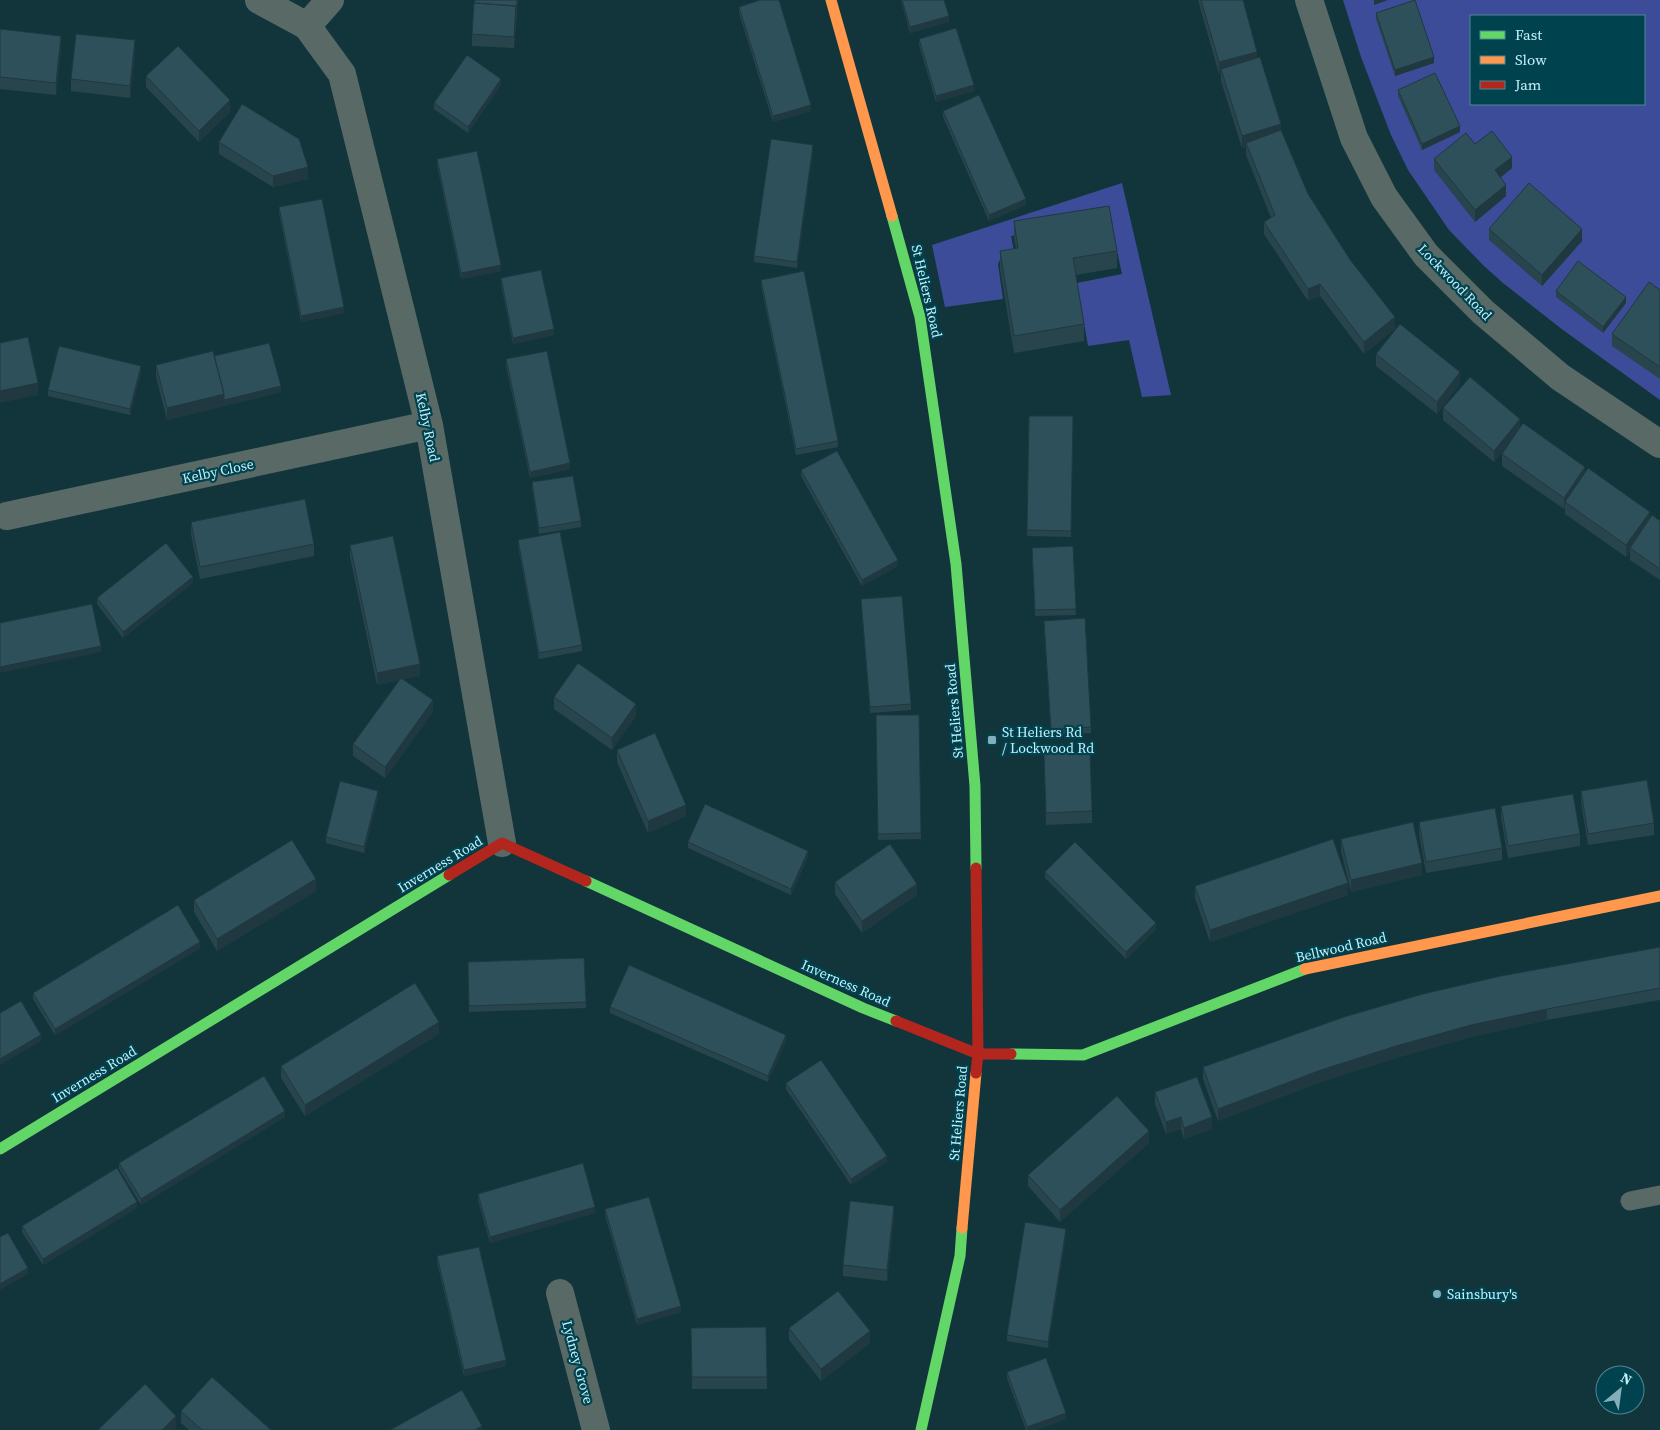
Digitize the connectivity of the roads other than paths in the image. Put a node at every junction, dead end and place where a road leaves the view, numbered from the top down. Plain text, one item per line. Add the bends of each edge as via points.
1 (259, 0) edge
2 (330, 0) edge
3 (831, 0) edge
4 (1309, 0) edge
5 (306, 26) junction
6 (430, 425) junction
7 (1660, 444) edge
8 (7, 516) dead end
9 (502, 843) junction
10 (1660, 896) edge
11 (978, 1054) junction
12 (0, 1149) edge
13 (1660, 1195) edge
14 (1630, 1201) dead end
15 (560, 1293) dead end
16 (596, 1430) edge
17 (921, 1430) edge

1 - 5 street
2 - 5 street
3 - 11 street, St Heliers Road via 920,317 956,564 975,786
4 - 7 street, Lockwood Road via 1354,138 1384,197 1426,255 1482,312 1560,377
5 - 6 street, Kelby Road via 342,74
6 - 8 street, Kelby Close
6 - 9 street, Kelby Road
9 - 11 street, Inverness Road via 863,1008
9 - 12 street, Inverness Road
10 - 11 street, Bellwood Road via 1302,970 1083,1055
11 - 17 street, St Heliers Road via 960,1256
13 - 14 lane
15 - 16 street, Lydney Grove

